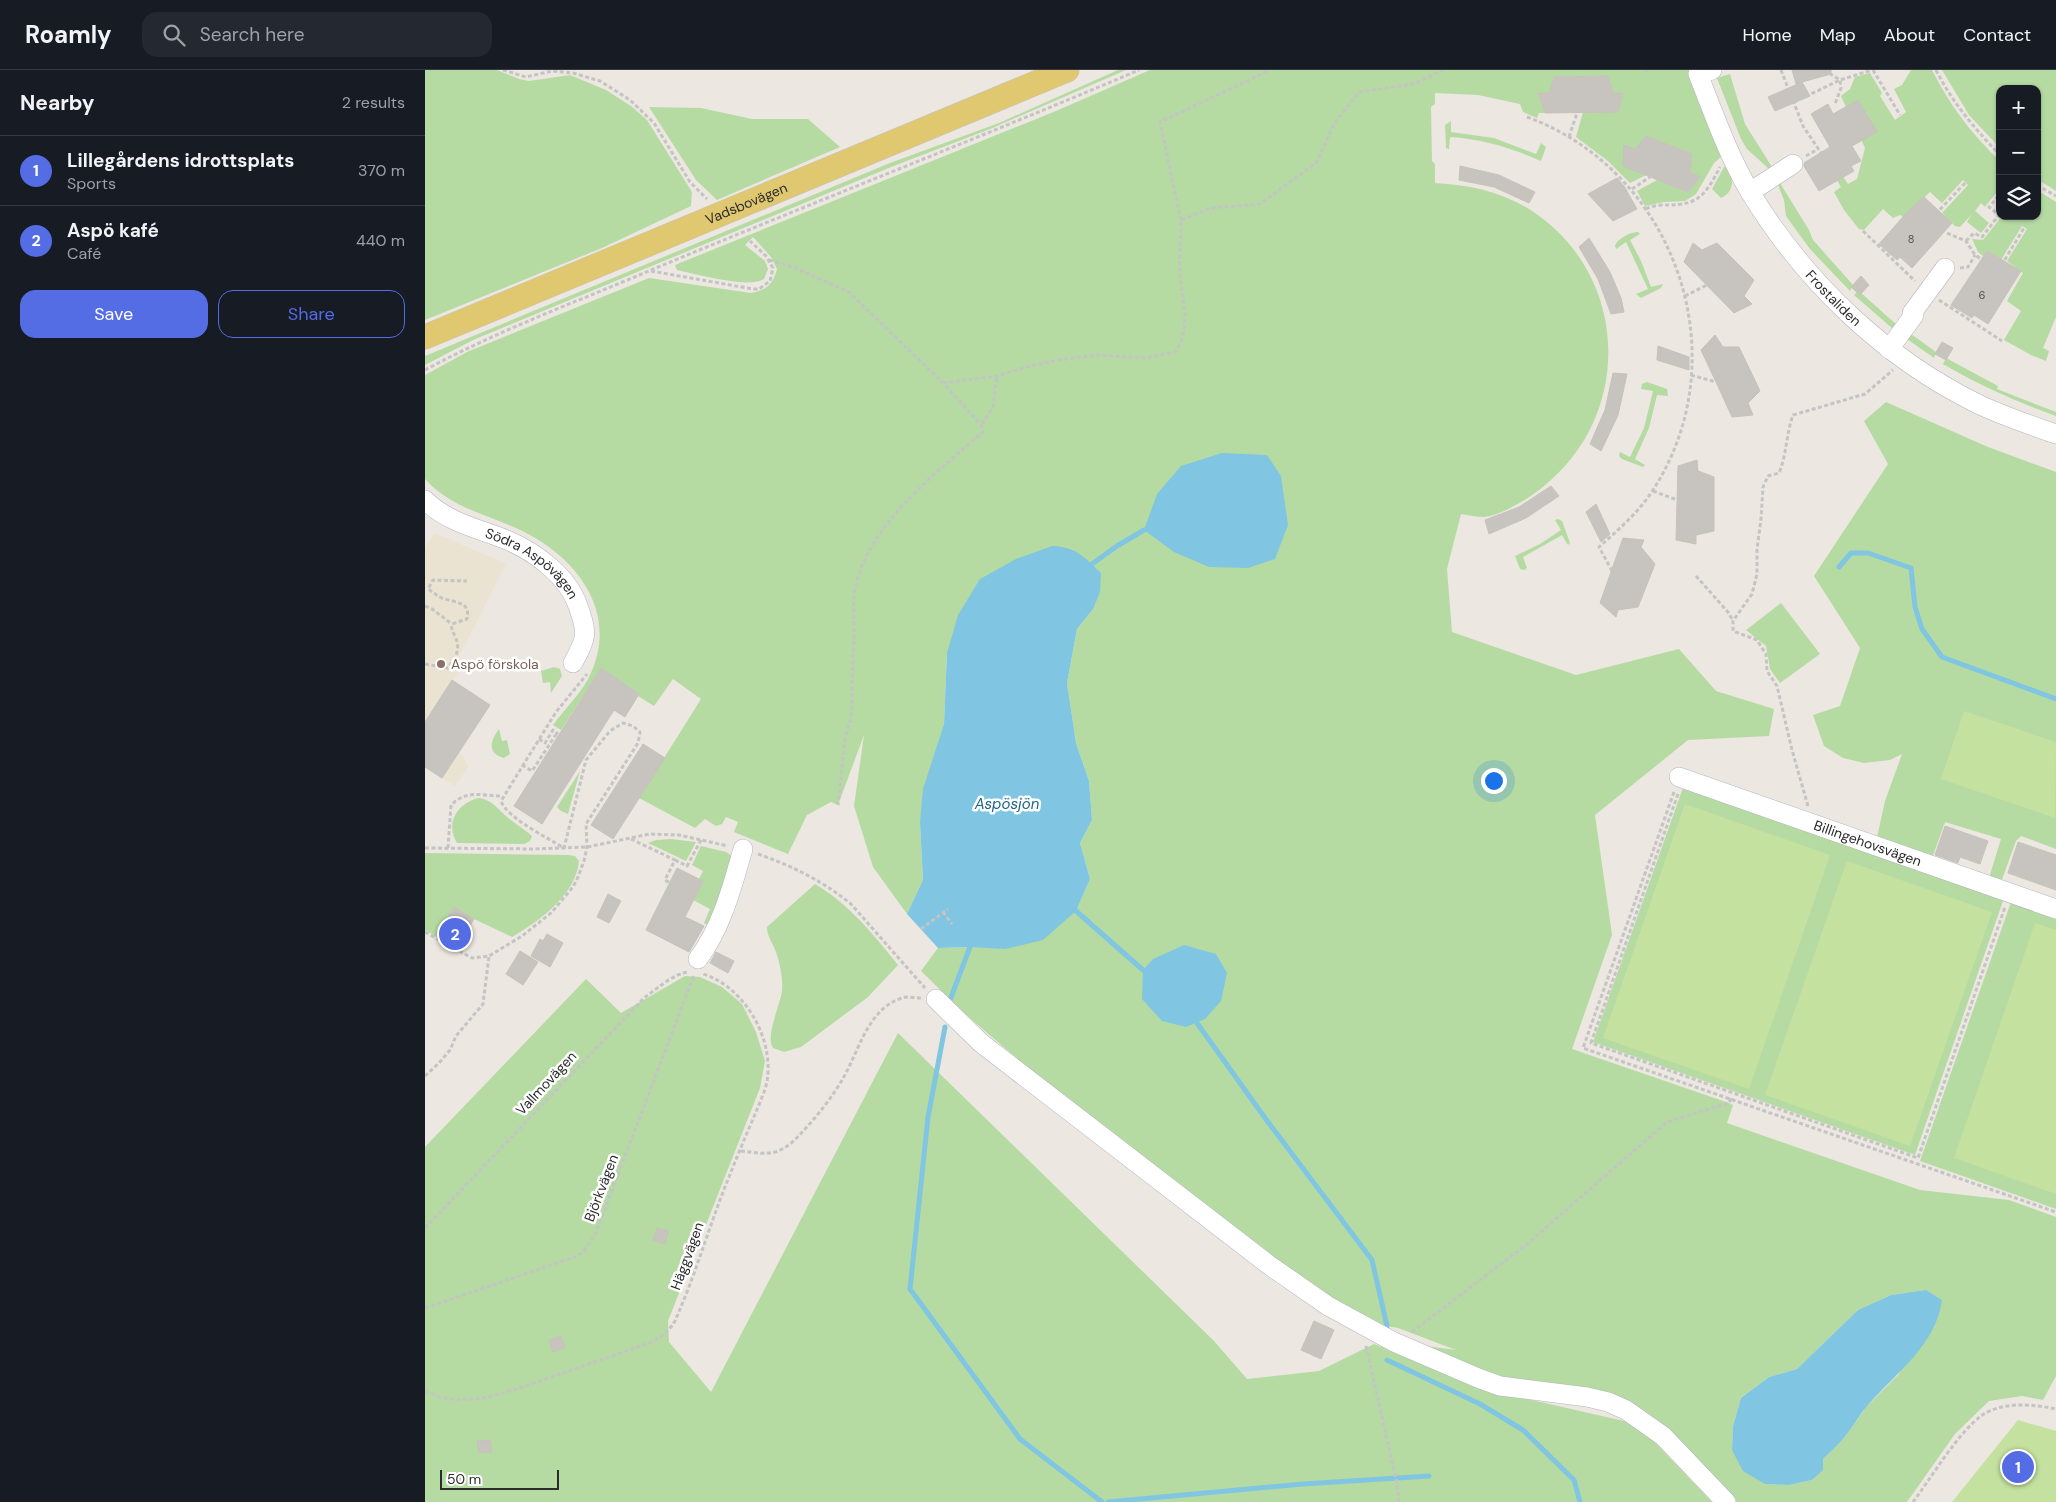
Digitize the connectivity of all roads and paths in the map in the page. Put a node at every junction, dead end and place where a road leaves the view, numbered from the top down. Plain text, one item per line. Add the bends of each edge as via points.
1 (503, 70) edge
2 (1067, 70) edge
3 (1139, 70) edge
4 (1270, 70) edge
5 (1443, 70) edge
6 (1781, 70) edge
7 (1824, 70) edge
8 (1872, 70) edge
9 (1937, 70) edge
10 (1705, 72) edge
11 (1840, 80) junction
12 (1795, 102) junction
13 (1835, 104) dead end
14 (1577, 113) dead end
15 (1900, 115) dead end
16 (1527, 117) dead end
17 (1569, 137) junction
18 (1996, 151) edge
19 (1732, 158) junction
20 (1793, 164) dead end
21 (1834, 172) dead end
22 (1650, 177) dead end
23 (1965, 183) dead end
24 (2041, 187) edge
25 (1632, 189) junction
26 (1750, 192) junction
27 (2056, 196) edge
28 (707, 199) dead end
29 (1996, 199) edge
30 (1918, 206) dead end
31 (1646, 209) junction
32 (1996, 213) edge
33 (1931, 219) junction
34 (1996, 219) edge
35 (1181, 220) junction
36 (2024, 228) dead end
37 (750, 241) dead end
38 (1966, 242) junction
39 (1975, 255) junction
40 (769, 260) junction
41 (1951, 267) joint
42 (1998, 270) junction
43 (651, 271) junction
44 (2013, 281) dead end
45 (1707, 285) dead end
46 (1685, 296) junction
47 (425, 337) edge
48 (1897, 354) junction
49 (425, 370) edge
50 (1691, 375) junction
51 (997, 376) junction
52 (1716, 382) dead end
53 (943, 383) junction
54 (981, 425) junction
55 (2056, 434) edge
56 (1653, 490) junction
57 (425, 500) edge
58 (1677, 500) dead end
59 (1612, 571) dead end
60 (1696, 576) dead end
61 (467, 581) dead end
62 (425, 606) edge
63 (1733, 621) junction
64 (452, 624) junction
65 (425, 664) edge
66 (580, 668) joint
67 (539, 739) junction
68 (522, 765) junction
69 (1681, 778) junction
70 (502, 796) junction
71 (838, 805) dead end
72 (1814, 824) junction
73 (631, 838) junction
74 (701, 840) junction
75 (587, 847) junction
76 (425, 848) edge
77 (448, 848) junction
78 (564, 848) junction
79 (743, 849) junction
80 (675, 860) junction
81 (670, 883) dead end
82 (2010, 892) junction
83 (948, 908) dead end
84 (2056, 908) edge
85 (943, 912) junction
86 (952, 924) dead end
87 (921, 929) dead end
88 (425, 932) edge
89 (489, 956) junction
90 (697, 966) junction
91 (936, 999) junction
92 (425, 1076) edge
93 (1731, 1098) junction
94 (741, 1151) junction
95 (2056, 1212) edge
96 (425, 1228) edge
97 (425, 1308) edge
98 (1361, 1324) junction
99 (1411, 1333) dead end
100 (425, 1391) edge
101 (2056, 1409) edge
102 (1399, 1502) edge
103 (1726, 1502) edge
104 (1913, 1502) edge

1 - 28 path via 526,77 552,71 573,73 599,81 629,100 654,123 691,182
2 - 47 main road, Vadsbovägen
3 - 43 path
4 - 35 path via 1160,122
5 - 35 path via 1414,84 1359,92 1334,124 1317,162 1260,204 1211,208
6 - 12 path
7 - 11 path
8 - 11 path
8 - 15 path
9 - 18 path via 1959,107
10 - 19 street, Frostaliden
11 - 12 path
11 - 13 path via 1841,88
12 - 21 path via 1803,126
14 - 17 path
16 - 17 path
17 - 25 path via 1605,163
19 - 26 street, Frostaliden
19 - 31 path via 1722,164 1697,200 1684,205 1649,206
20 - 26 street
22 - 25 path
23 - 33 path
24 - 27 path
25 - 31 path
26 - 48 street, Frostaliden via 1808,271 1846,312
29 - 32 path via 1989,207
30 - 33 path
31 - 46 path via 1665,240
33 - 38 path via 1947,233
34 - 38 path via 1982,237 1973,233
35 - 51 path via 1184,336 1175,352 1146,358 1097,355 1058,360
36 - 42 path
37 - 40 path
38 - 39 path
39 - 41 path via 1969,267
39 - 42 path
40 - 43 path via 773,268 770,281 759,289
40 - 53 path via 849,292
41 - 48 street via 1913,314
42 - 44 path
43 - 49 path via 474,344
45 - 46 path
46 - 50 path via 1691,337
48 - 55 street, Frostaliden via 1978,404
48 - 63 path via 1886,378 1865,394 1793,415 1784,461 1779,473 1768,476 1763,487 1757,574 1752,594
50 - 52 path
50 - 56 path via 1677,440
51 - 53 path
51 - 54 path via 993,406
53 - 54 path
54 - 71 path via 983,432 889,522 859,574 854,596 851,718 845,738
56 - 58 path
56 - 59 path via 1629,520 1599,547
57 - 66 street, Södra Aspövägen via 447,516 529,552 563,580 575,598 583,621 585,640
60 - 63 path
61 - 64 path via 433,580 429,589 440,598 459,602 468,609 467,619
62 - 64 path
63 - 72 path via 1733,631 1757,640 1766,654 1767,671 1777,686
64 - 65 path via 459,647 448,668
66 - 67 path via 583,680 564,700
67 - 68 path
67 - 68 path via 545,743 553,730 558,734 532,771
68 - 70 path
69 - 72 street, Billingehovsvägen
69 - 82 path via 1591,1043 1908,1155 1918,1158
69 - 93 path via 1583,1048
70 - 77 path via 469,794 459,797 451,805
70 - 78 path via 502,805 515,818
72 - 82 street, Billingehovsvägen
73 - 74 path via 679,834
73 - 75 path
73 - 80 path
74 - 79 path
74 - 80 path via 687,866
75 - 78 path
75 - 78 path via 586,824 638,743 640,732 623,722 610,730 586,760
75 - 89 path via 579,877 559,905 537,925
76 - 77 path
77 - 78 path
79 - 90 street via 719,925
79 - 91 path via 799,870 837,892
80 - 81 path via 665,880
82 - 84 street, Billingehovsvägen
83 - 85 path
85 - 86 path
85 - 87 path
88 - 89 path via 472,958
89 - 92 path via 483,1004 456,1036 450,1050
90 - 94 path, Häggvägen via 745,1003 752,1013 768,1058 764,1091
90 - 96 path, Vallmovägen via 643,998
90 - 97 path, Björkvägen via 609,1199 583,1252
91 - 94 path via 903,997 889,1004 869,1026 843,1079 828,1101 791,1144 767,1153
91 - 98 street via 981,1044 1234,1238 1299,1286
93 - 95 path
93 - 99 path via 1729,1103 1667,1122 1527,1244
94 - 100 path, Häggvägen via 673,1325 661,1337 483,1398 457,1400
98 - 102 path
98 - 103 street via 1456,1370 1500,1386 1587,1396 1626,1410 1663,1436
101 - 104 path via 2019,1404 1997,1408 1981,1416 1964,1433

